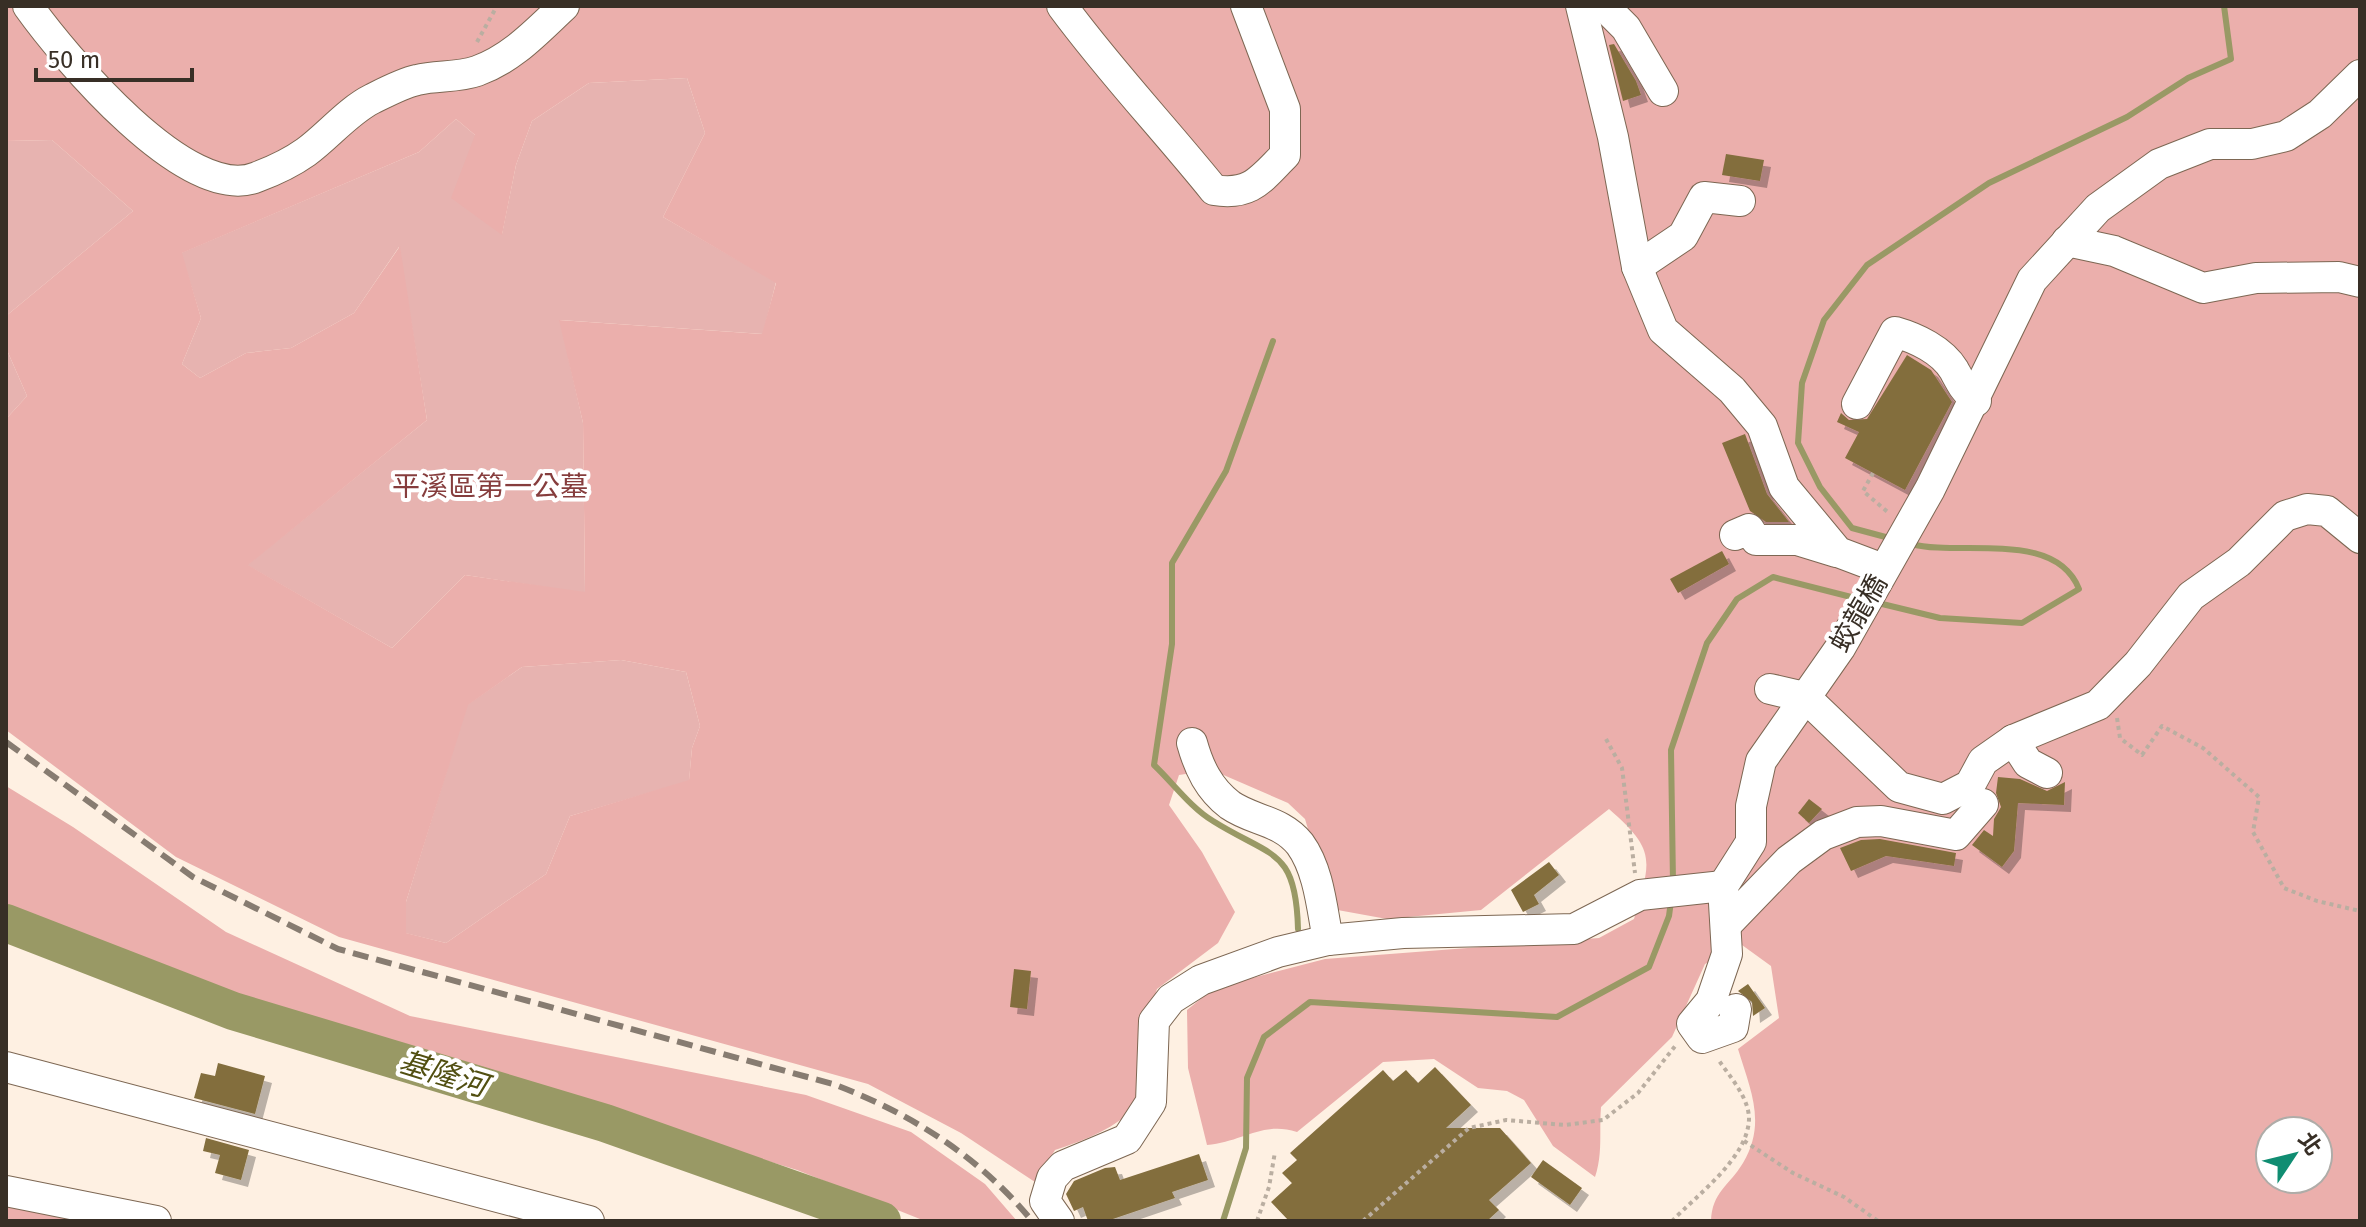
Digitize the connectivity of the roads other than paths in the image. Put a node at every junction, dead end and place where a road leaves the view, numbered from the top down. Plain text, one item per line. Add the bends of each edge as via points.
1 (28, 6) edge
2 (564, 6) edge
3 (1062, 6) edge
4 (1246, 6) edge
5 (1581, 6) edge
6 (1604, 6) edge
7 (2360, 75) edge
8 (1663, 91) dead end
9 (1740, 201) dead end
10 (2067, 241) junction
11 (1637, 267) junction
12 (2360, 282) edge
13 (1976, 401) junction
14 (1857, 404) dead end
15 (1735, 535) dead end
16 (2360, 538) edge
17 (1838, 552) junction
18 (1883, 569) junction
19 (1770, 689) dead end
20 (1805, 697) junction
21 (2013, 740) junction
22 (1192, 743) dead end
23 (2047, 773) dead end
24 (1936, 797) junction
25 (1983, 804) dead end
26 (1926, 830) junction
27 (1723, 886) junction
28 (1726, 925) junction
29 (1328, 940) junction
30 (1736, 1009) dead end
31 (6, 1067) edge
32 (6, 1191) edge
33 (156, 1221) edge
34 (589, 1221) edge
35 (1059, 1221) edge

1 - 2 street via 55,44 129,123 185,163 224,177 253,179 304,154 369,100 417,80 479,70 515,52
3 - 4 street via 1214,190 1234,193 1256,184 1285,155 1285,109
5 - 11 street
6 - 8 street via 1626,28
7 - 10 street, 蛟龍橋 via 2320,114 2286,136 2252,144 2210,144 2159,164 2098,208
9 - 11 street via 1704,197 1683,236
10 - 12 street via 2114,251 2203,288 2256,278 2339,277
10 - 13 street, 蛟龍橋 via 2032,280
11 - 17 street via 1663,330 1732,390 1762,426 1784,487
13 - 14 street via 1960,386 1953,368 1920,340 1895,332
13 - 18 street, 蛟龍橋
15 - 17 street via 1749,529 1756,540 1797,540
16 - 21 street via 2327,511 2307,509 2285,516 2239,562 2191,596 2098,705
17 - 18 street
18 - 20 street, 蛟龍橋 via 1840,648
19 - 20 street
20 - 24 street via 1899,787
20 - 27 street, 蛟龍橋 via 1761,761 1751,806 1751,842
21 - 23 street via 2028,763
21 - 24 street via 1983,761 1970,785 1943,799
22 - 29 street via 1200,772 1232,806 1277,823 1300,845 1317,883
24 - 26 street
25 - 26 street via 1956,835
26 - 28 street via 1857,822 1823,835 1789,860
27 - 28 street
27 - 29 street via 1640,895 1574,929
28 - 30 street via 1727,954 1697,1031 1733,1027
29 - 35 street via 1201,980 1171,999 1154,1021 1151,1102 1127,1139 1063,1166 1052,1178 1045,1201
31 - 34 street
32 - 33 street

